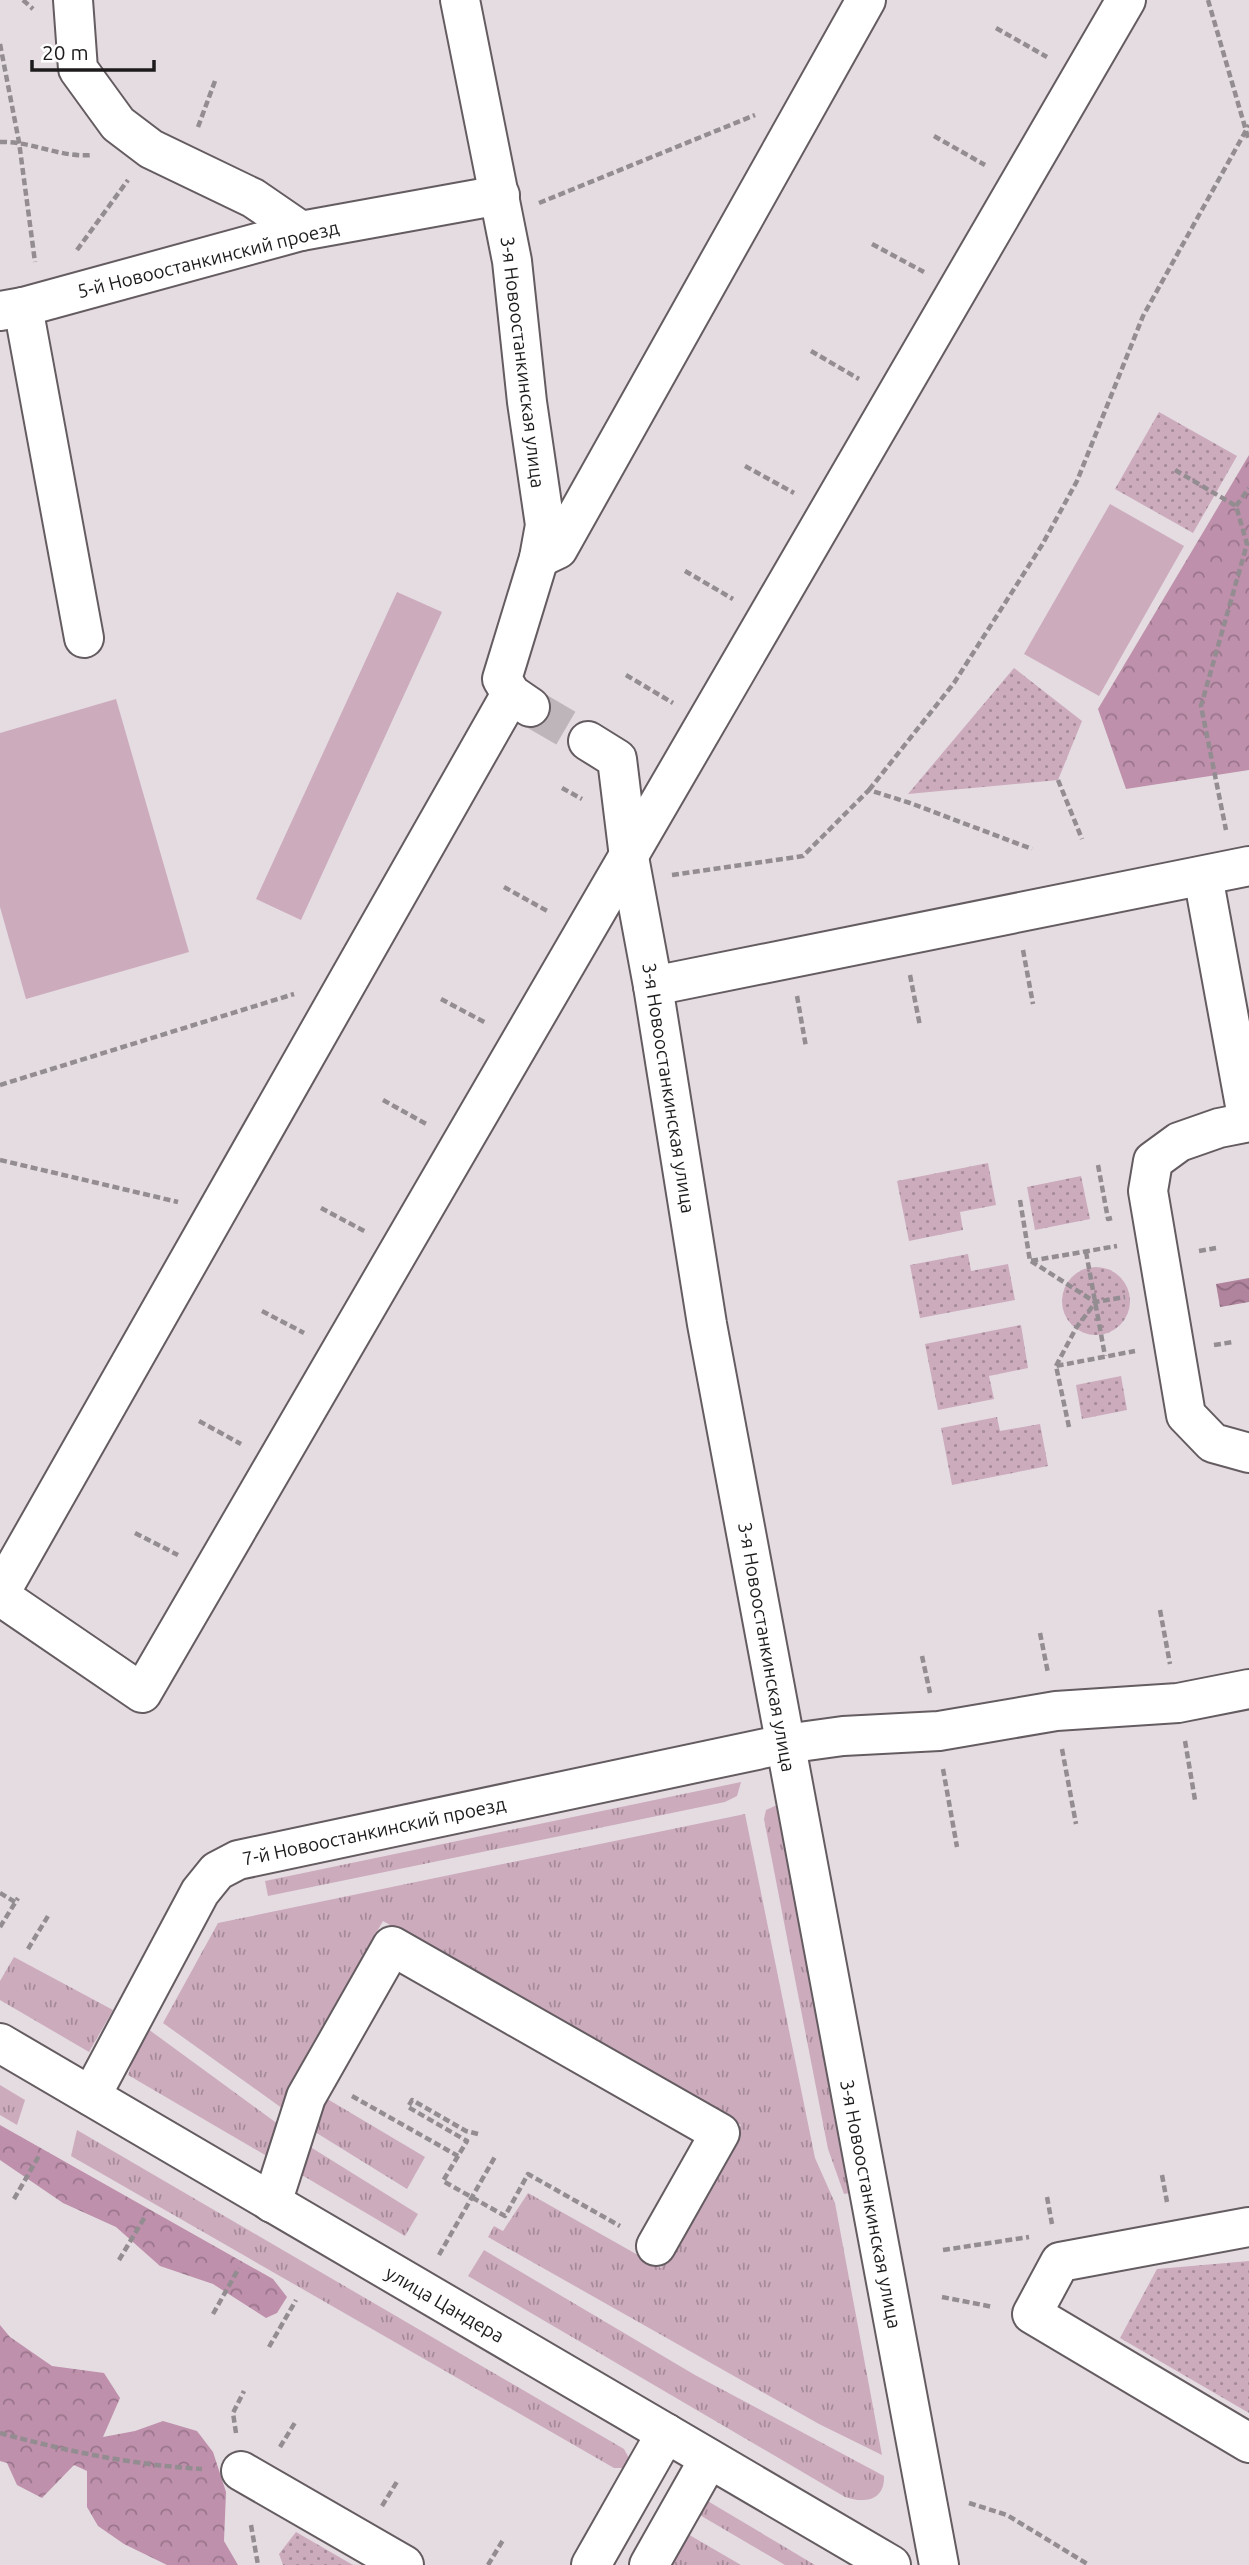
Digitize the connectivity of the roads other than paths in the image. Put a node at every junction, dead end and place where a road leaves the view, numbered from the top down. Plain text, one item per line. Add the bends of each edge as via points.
1 (74, 0) edge
2 (460, 0) edge
3 (866, 0) edge
4 (1126, 0) edge
5 (516, 200) junction
6 (301, 231) junction
7 (11, 309) edge
8 (539, 558) junction
9 (84, 638) dead end
10 (593, 744) tunnel mouth
11 (631, 869) junction
12 (1229, 871) edge
13 (653, 985) junction
14 (1249, 1122) edge
15 (1249, 1452) edge
16 (0, 1594) edge
17 (1249, 1689) edge
18 (785, 1744) junction
19 (0, 2043) edge
20 (91, 2096) junction
21 (272, 2203) junction
22 (1249, 2227) edge
23 (656, 2246) road end
24 (666, 2433) junction
25 (1249, 2443) edge
26 (709, 2459) junction
27 (241, 2472) road end
28 (404, 2565) edge
29 (592, 2565) edge
30 (649, 2565) edge
31 (891, 2565) edge
32 (939, 2565) edge

1 - 6 street via 78,69 118,124 151,149 253,198
2 - 5 street, 3-я Новоостанкинская улица
3 - 8 street via 558,549
4 - 11 street
5 - 6 street, 5-й Новоостанкинский проезд
5 - 8 street, 3-я Новоостанкинская улица via 512,261 545,525
6 - 7 street, 5-й Новоостанкинский проезд
7 - 9 street
8 - 16 street, 3-я Новоостанкинская улица via 502,680 522,701 351,976
10 - 11 street, 3-я Новоостанкинская улица via 617,759
11 - 13 street, 3-я Новоостанкинская улица
11 - 16 street via 142,1693
12 - 13 street
12 - 14 street
13 - 18 street, 3-я Новоостанкинская улица via 707,1324
14 - 15 street via 1179,1142 1153,1161 1148,1191 1186,1415 1213,1443
17 - 18 street, 7-й Новоостанкинский проезд via 1181,1722 1056,1711 939,1731
18 - 20 street, 7-й Новоостанкинский проезд via 227,1864 200,1892
18 - 32 street, 3-я Новоостанкинская улица
19 - 20 street, улица Цандера
20 - 21 street, улица Цандера
21 - 23 street via 306,2097 392,1946 720,2133
21 - 24 street, улица Цандера
22 - 25 street via 1060,2262 1031,2314
24 - 26 street, улица Цандера
24 - 29 street
26 - 30 street
26 - 31 street, улица Цандера
27 - 28 street

